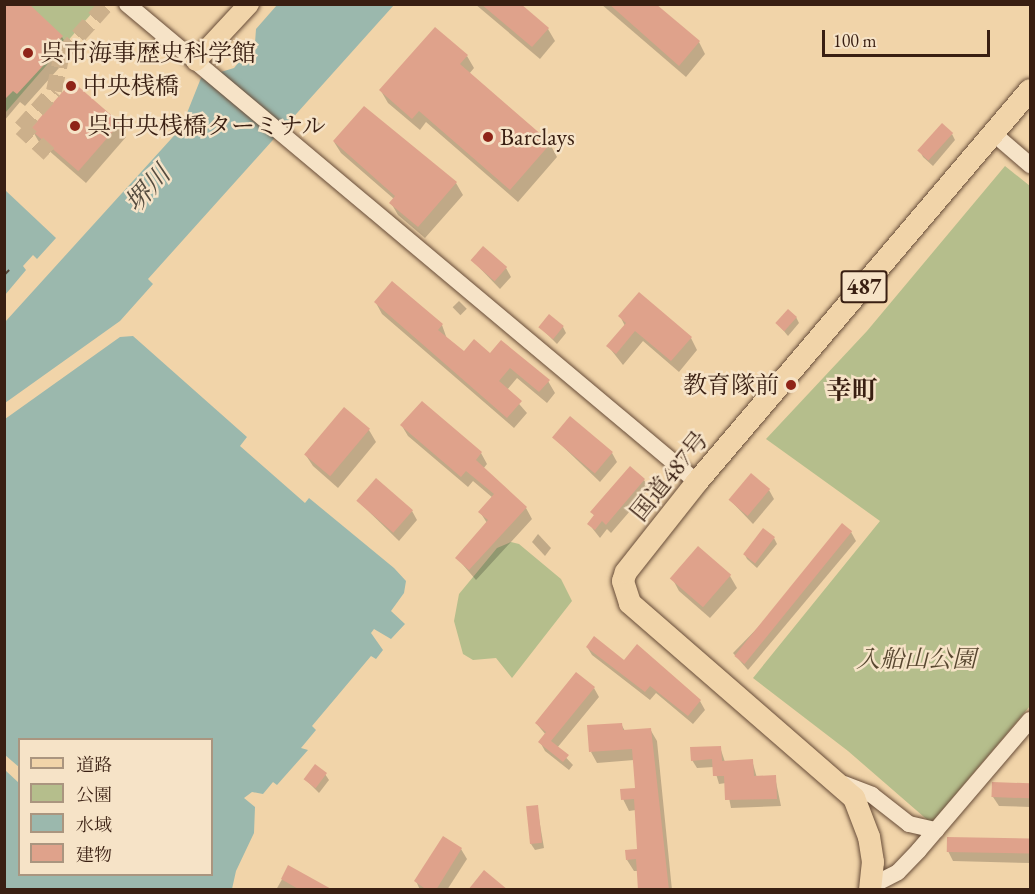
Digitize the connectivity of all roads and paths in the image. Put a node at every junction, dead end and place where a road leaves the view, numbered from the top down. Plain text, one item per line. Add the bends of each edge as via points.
1 (127, 4) edge
2 (249, 4) edge
3 (196, 61) junction
4 (1030, 90) edge
5 (994, 134) junction
6 (1030, 165) edge
7 (697, 482) junction
8 (1030, 720) edge
9 (840, 782) junction
10 (936, 830) junction
11 (871, 888) edge

1 - 3 street
2 - 3 main road
3 - 7 street
4 - 5 highway, 国道487号 / 487
5 - 6 street
5 - 7 highway, 国道487号 / 487
7 - 9 highway, 国道487号 / 487 via 626,572 627,597 821,771
8 - 10 street
9 - 10 street via 872,795 909,824
9 - 11 highway, 国道487号 / 487 via 854,798 869,837 873,862
10 - 11 street via 898,872

